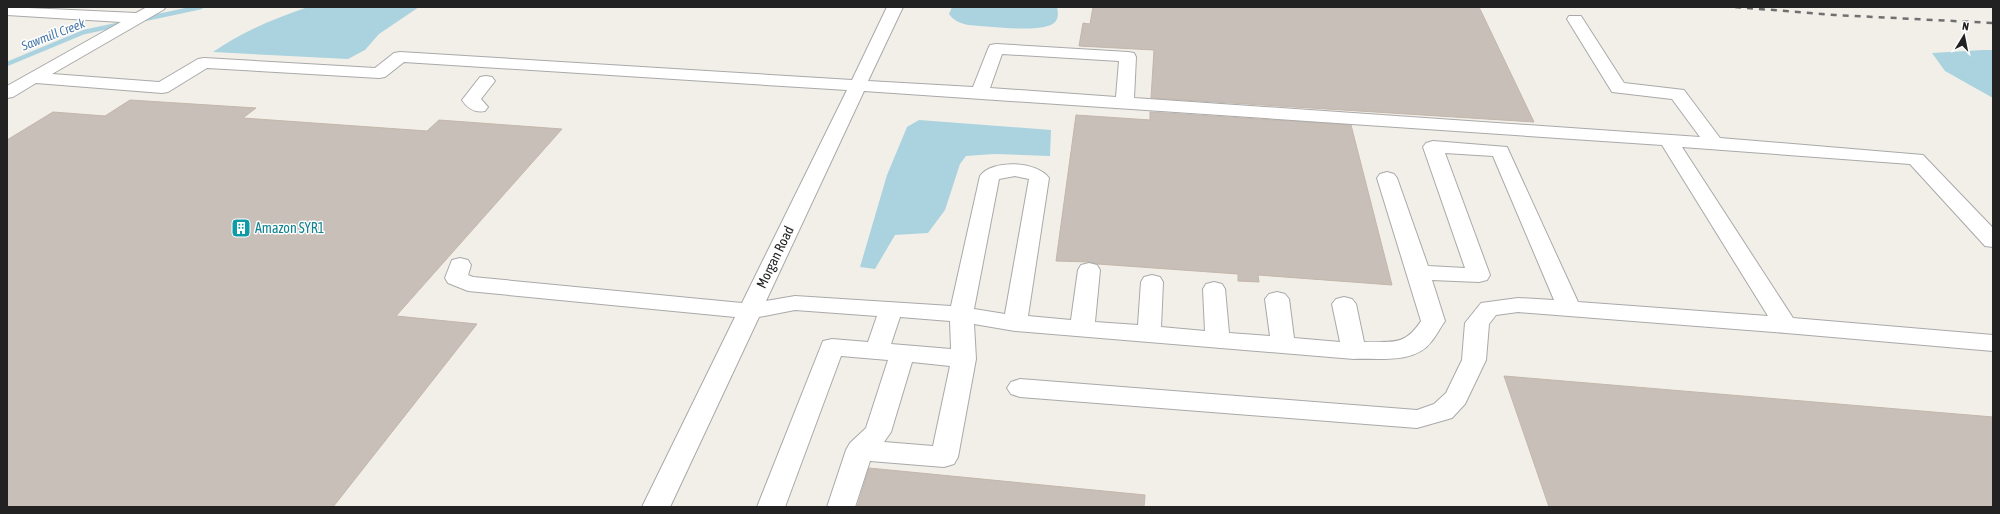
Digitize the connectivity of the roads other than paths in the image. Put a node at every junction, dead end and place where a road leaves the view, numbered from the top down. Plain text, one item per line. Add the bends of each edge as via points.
1 (10, 7) edge
2 (158, 7) edge
3 (895, 7) edge
4 (7, 9) edge
5 (139, 18) junction
6 (1575, 19) dead end
7 (34, 78) junction
8 (486, 81) dead end
9 (858, 86) junction
10 (7, 93) edge
11 (980, 93) junction
12 (1125, 102) junction
13 (479, 106) dead end
14 (1668, 140) junction
15 (1715, 144) junction
16 (1387, 178) dead end
17 (1993, 241) edge
18 (460, 265) dead end
19 (1088, 270) dead end
20 (1419, 273) junction
21 (1152, 282) dead end
22 (1214, 290) dead end
23 (1277, 299) dead end
24 (1344, 304) dead end
25 (1569, 309) junction
26 (749, 311) junction
27 (890, 311) junction
28 (961, 314) junction
29 (1015, 323) junction
30 (1786, 325) junction
31 (1082, 328) junction
32 (1149, 334) junction
33 (1217, 339) junction
34 (1993, 343) edge
35 (1283, 344) junction
36 (1354, 350) junction
37 (877, 351) junction
38 (902, 353) junction
39 (964, 358) junction
40 (1020, 388) dead end
41 (860, 450) junction
42 (656, 507) edge
43 (771, 507) edge
44 (841, 507) edge

1 - 4 street
2 - 5 street
3 - 9 street, Morgan Road
4 - 5 street
5 - 7 street
6 - 15 street via 1618,88 1678,94
7 - 9 street via 162,88 204,63 379,73 400,57
7 - 10 street
8 - 13 street via 471,100
9 - 11 street
9 - 26 street, Morgan Road
11 - 12 street
11 - 12 street via 996,49 1128,57
12 - 14 street
14 - 15 street
14 - 30 street
15 - 17 street via 1916,159
16 - 20 street
18 - 26 street via 456,278 468,284
19 - 31 street
20 - 25 street via 1479,275 1434,147 1500,151
20 - 36 street via 1433,321 1422,338 1407,349
21 - 32 street
22 - 33 street
23 - 35 street
24 - 36 street
25 - 30 street
25 - 40 street via 1518,305 1489,308 1477,323 1474,360 1456,398 1443,411 1417,419
26 - 27 street via 795,303
26 - 42 street, Morgan Road
27 - 28 street
27 - 37 street
28 - 29 street
28 - 29 street via 990,176 999,170 1031,172 1040,178
28 - 39 street
29 - 31 street
30 - 34 street
31 - 32 street
32 - 33 street
33 - 35 street
35 - 36 street
37 - 38 street
37 - 43 street via 832,347
38 - 39 street
38 - 41 street via 878,432
39 - 41 street via 944,457
41 - 44 street

